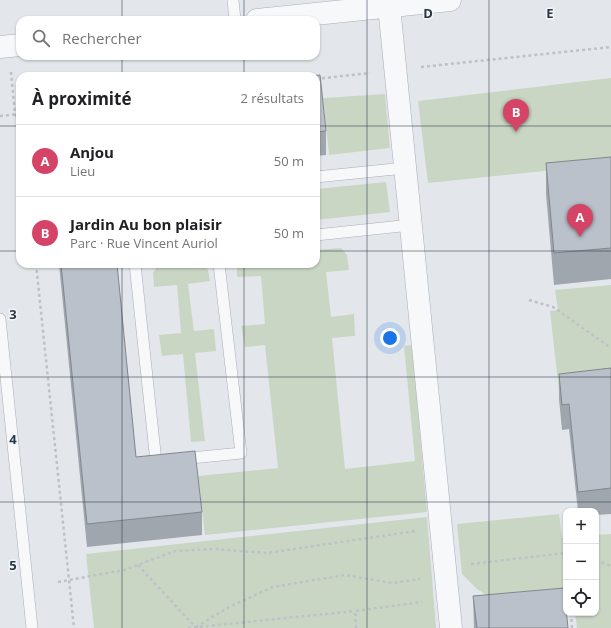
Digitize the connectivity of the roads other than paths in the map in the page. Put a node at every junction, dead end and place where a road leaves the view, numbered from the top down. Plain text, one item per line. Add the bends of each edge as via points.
1 (233, 0) edge
2 (450, 0) edge
3 (389, 6) junction
4 (235, 16) edge
5 (295, 16) edge
6 (405, 168) junction
7 (320, 176) edge
8 (411, 225) junction
9 (320, 235) edge
10 (135, 268) edge
11 (219, 268) edge
12 (0, 320) edge
13 (32, 628) edge
14 (451, 628) edge

1 - 4 lane
2 - 3 street
3 - 5 street
3 - 6 street
6 - 7 lane
6 - 8 street
8 - 9 lane
8 - 14 street
10 - 11 lane via 156,462 241,453
12 - 13 lane

